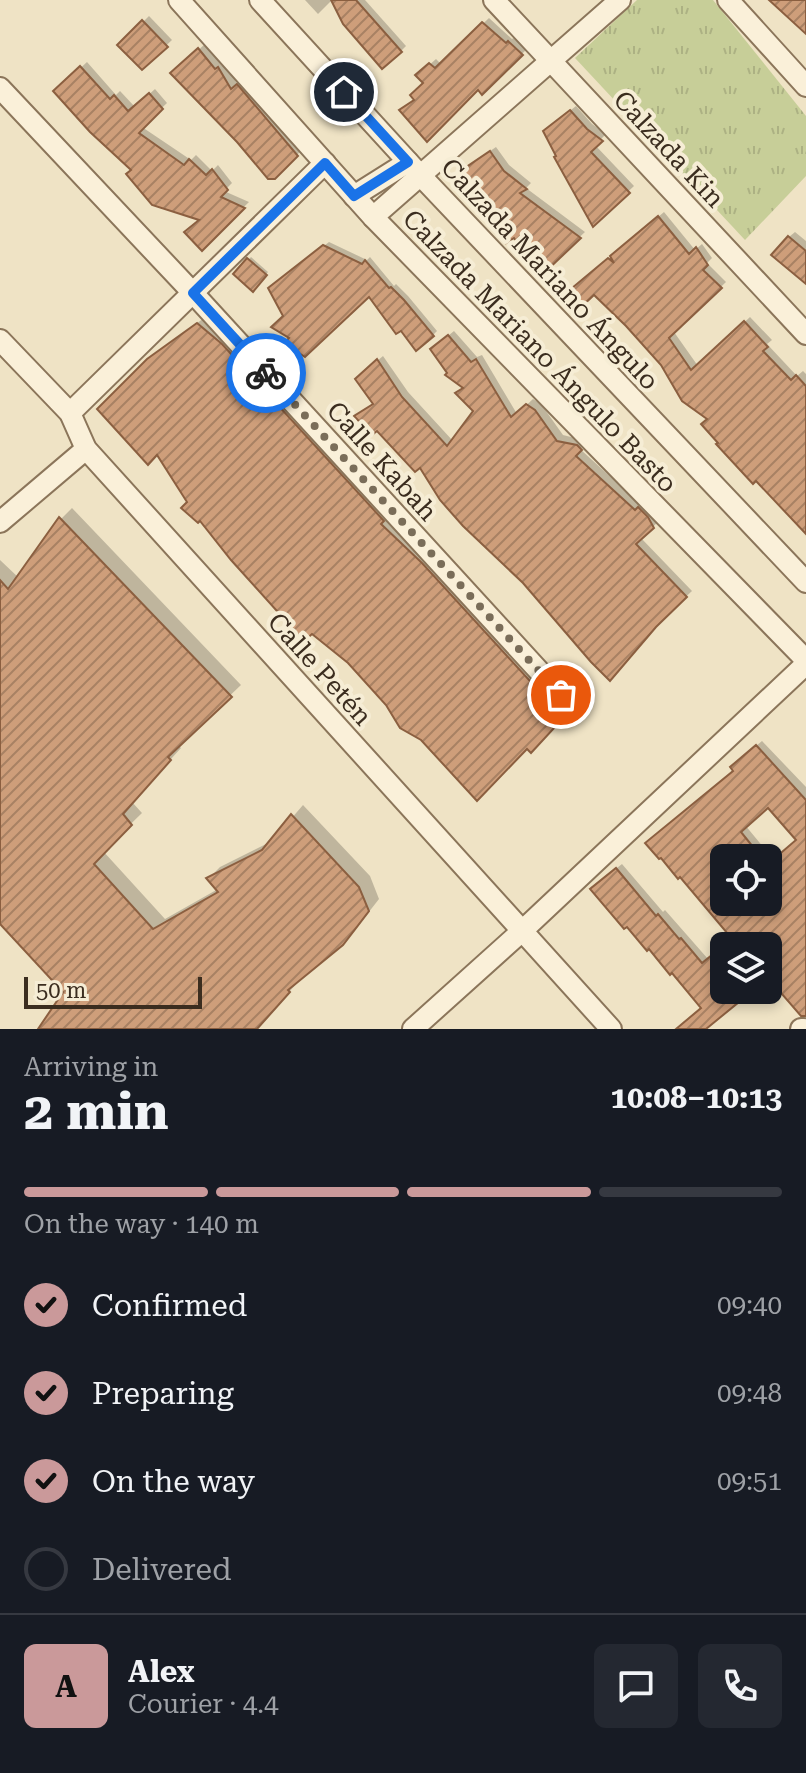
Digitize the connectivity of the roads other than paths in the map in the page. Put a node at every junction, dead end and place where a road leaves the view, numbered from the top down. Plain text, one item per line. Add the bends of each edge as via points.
1 (179, 0) edge
2 (260, 0) edge
3 (494, 0) edge
4 (620, 0) edge
5 (728, 0) edge
6 (552, 61) junction
7 (806, 86) edge
8 (0, 88) edge
9 (325, 163) junction
10 (414, 169) junction
11 (354, 196) junction
12 (373, 217) junction
13 (193, 293) junction
14 (806, 334) edge
15 (0, 340) edge
16 (70, 413) junction
17 (86, 449) junction
18 (0, 522) edge
19 (806, 582) edge
20 (806, 662) edge
21 (561, 695) dead end
22 (522, 931) junction
23 (413, 1029) edge
24 (611, 1029) edge

1 - 9 street, Calzada Mariano Ángulo Basto
2 - 10 street, Calzada Mariano Ángulo
3 - 6 street, Calzada Kin
4 - 6 street
5 - 7 street
6 - 10 street
6 - 14 street, Calzada Kin
8 - 13 street, Calle Kabah
9 - 11 street, Calzada Mariano Ángulo Basto
9 - 13 street
10 - 11 street
10 - 12 street
10 - 19 street, Calzada Mariano Ángulo
11 - 12 street, Calzada Mariano Ángulo Basto
12 - 20 street, Calzada Mariano Ángulo Basto
13 - 16 street
13 - 21 street, Calle Kabah
15 - 16 street, Calle Petén
16 - 17 street, Calle Petén
17 - 18 street
17 - 22 street, Calle Petén
20 - 22 street
22 - 23 street
22 - 24 street, Calle Petén

